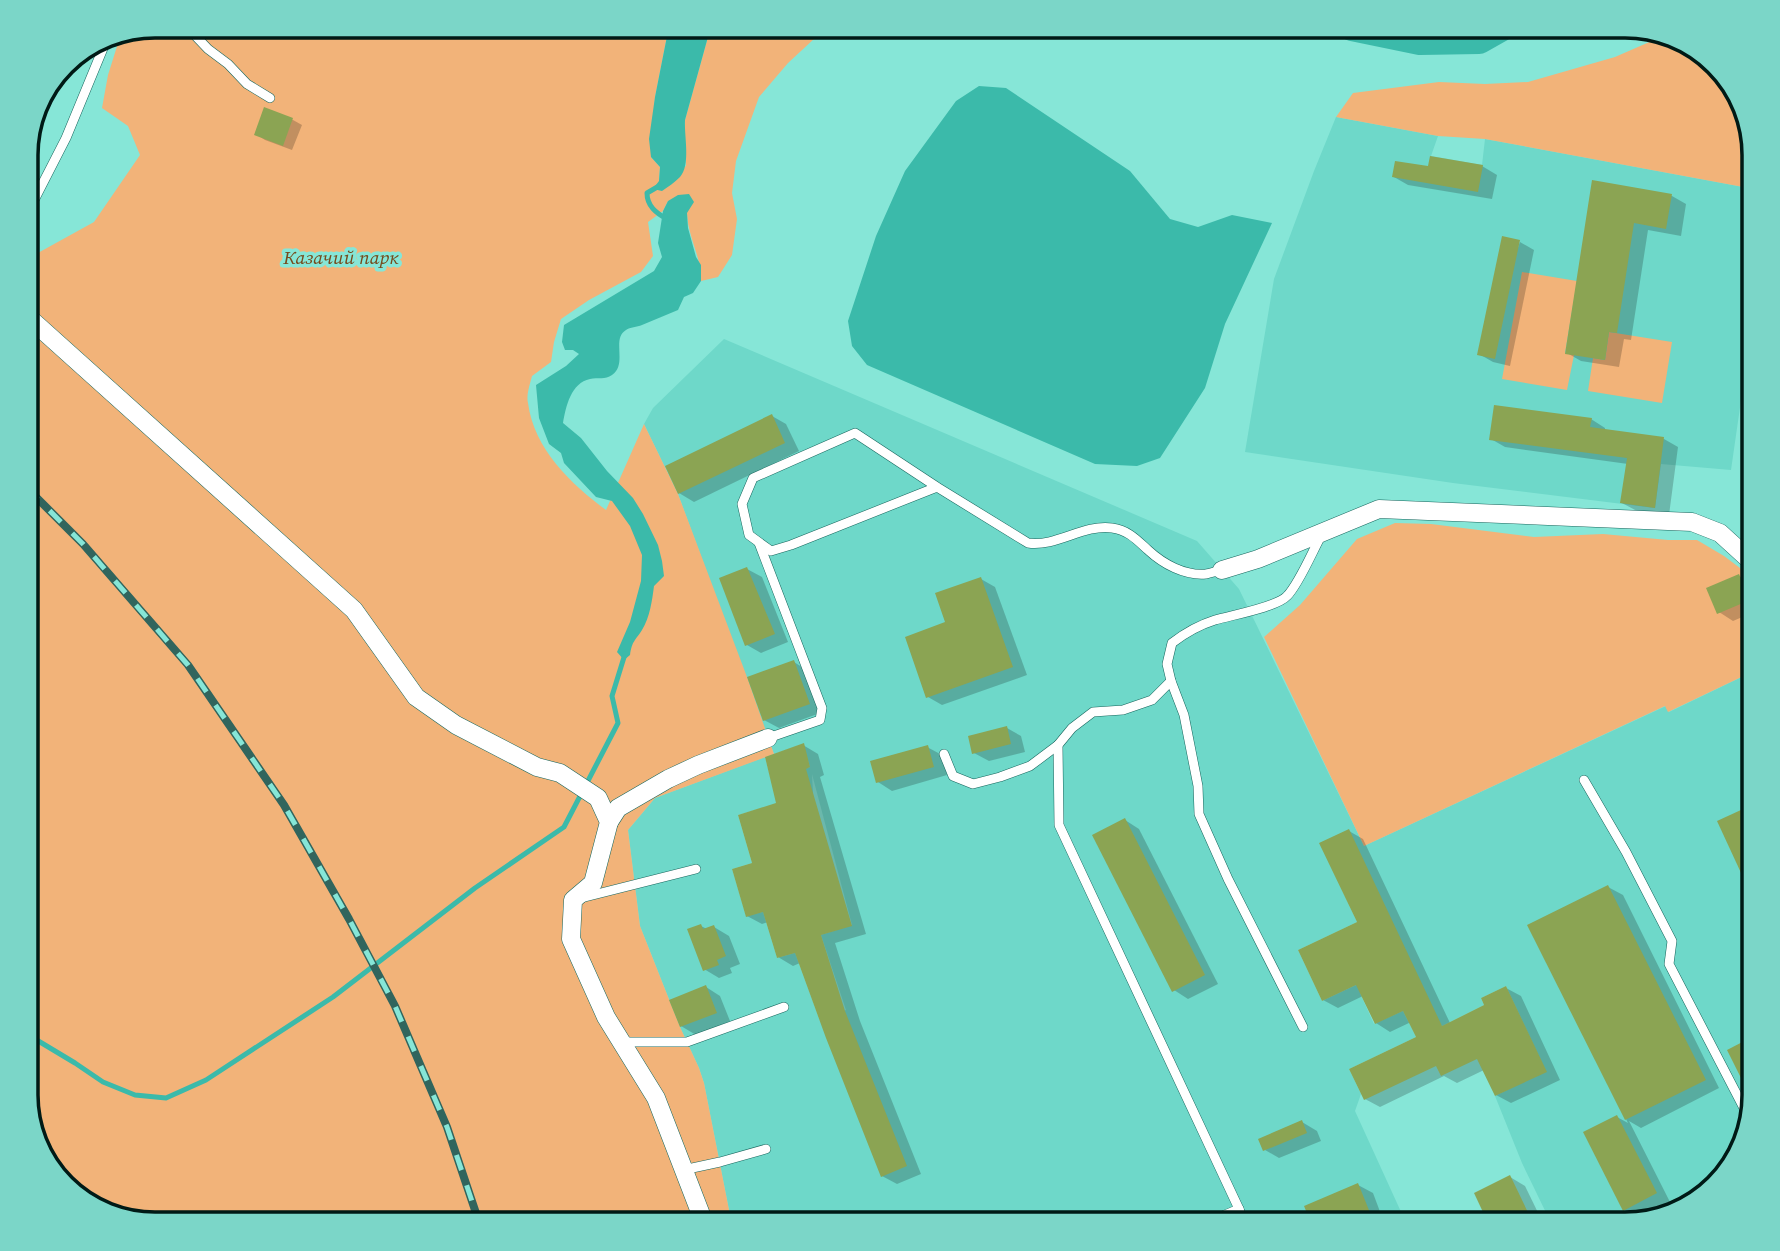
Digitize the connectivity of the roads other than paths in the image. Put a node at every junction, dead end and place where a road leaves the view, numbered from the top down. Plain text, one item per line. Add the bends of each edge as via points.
1 (197, 38) edge
2 (101, 52) edge
3 (270, 98) dead end
4 (39, 191) edge
5 (39, 327) edge
6 (937, 487) junction
7 (1324, 532) junction
8 (758, 541) junction
9 (1742, 553) edge
10 (1222, 570) joint
11 (1171, 681) junction
12 (768, 738) joint
13 (1059, 745) junction
14 (944, 754) dead end
15 (1584, 780) dead end
16 (609, 822) junction
17 (696, 869) dead end
18 (573, 900) junction
19 (784, 1007) dead end
20 (1303, 1027) dead end
21 (621, 1042) junction
22 (1741, 1102) edge
23 (766, 1149) dead end
24 (683, 1170) junction
25 (1238, 1209) junction
26 (700, 1212) edge
27 (1231, 1212) edge
28 (1239, 1212) edge

1 - 3 lane via 247,84
2 - 4 lane
5 - 16 street via 354,610 416,697 456,725 560,774 598,798
6 - 8 lane via 791,545 771,551
6 - 8 lane via 855,433 753,478 741,505 749,535
6 - 10 lane via 1028,543 1042,545 1093,529 1113,528 1135,536 1166,564 1186,572
7 - 9 street via 1379,509 1692,522 1720,533
7 - 10 street
7 - 11 lane via 1286,598 1213,621 1172,643 1167,664
8 - 12 lane via 822,708 820,720
11 - 13 lane via 1152,700 1123,710 1093,712
11 - 20 lane via 1184,715 1199,814
12 - 16 street via 668,779 618,808
13 - 14 lane via 1030,766 972,784 953,776
13 - 25 lane via 1059,825
15 - 22 lane via 1672,941 1669,964
16 - 18 street via 593,883
17 - 18 lane
18 - 21 street via 571,939
19 - 21 lane via 687,1042
21 - 24 street via 656,1097
23 - 24 lane
24 - 26 street
25 - 27 lane
25 - 28 lane

